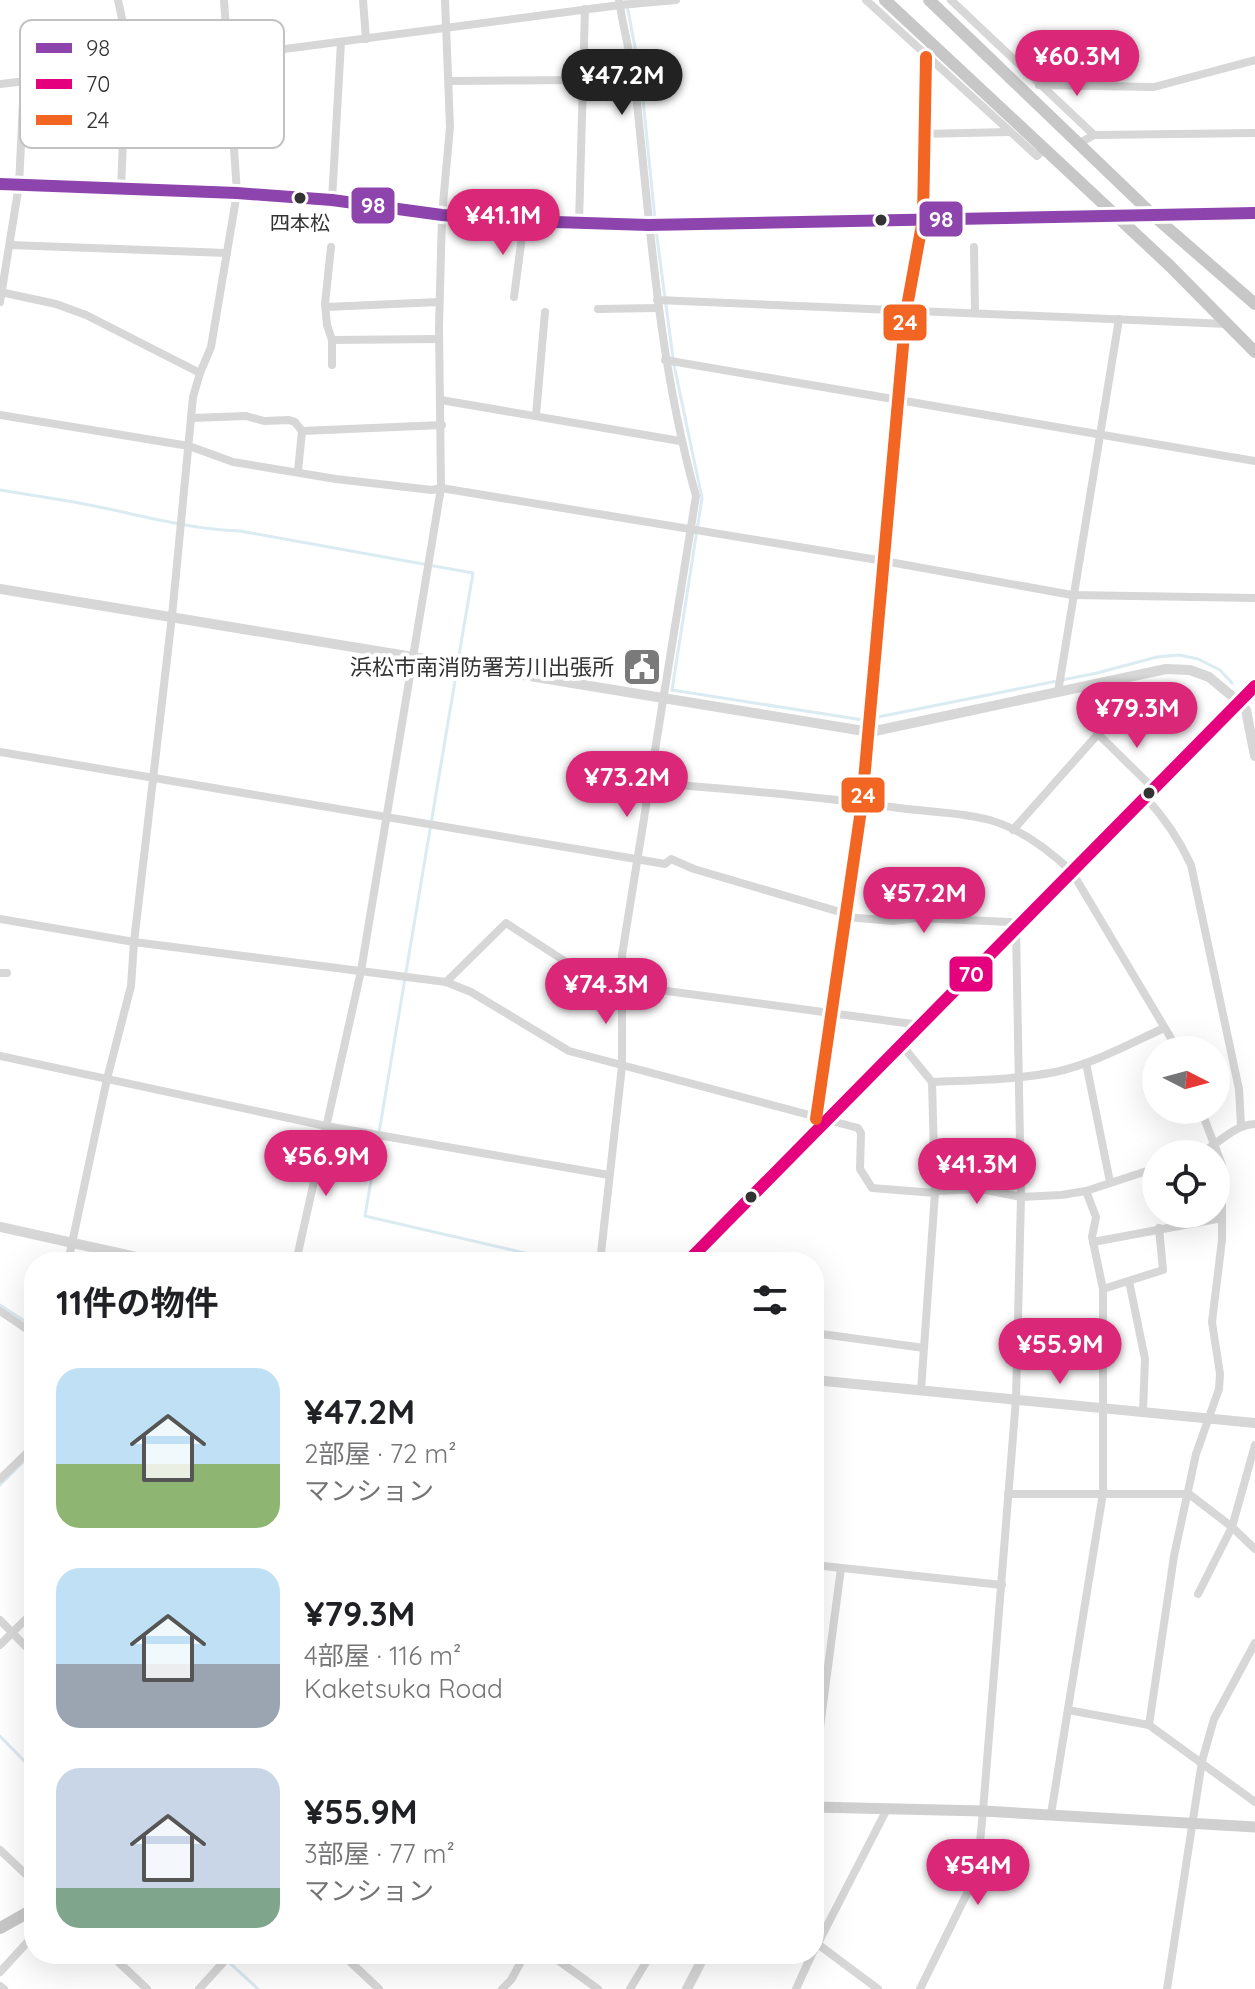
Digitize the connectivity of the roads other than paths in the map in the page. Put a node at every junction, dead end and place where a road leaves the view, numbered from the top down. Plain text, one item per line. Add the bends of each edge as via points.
1 (118, 0) edge
2 (224, 0) edge
3 (363, 0) edge
4 (445, 0) edge
5 (676, 0) edge
6 (866, 0) edge
7 (885, 0) edge
8 (929, 0) edge
9 (951, 0) edge
10 (619, 2) edge
11 (585, 9) junction
12 (122, 20) edge
13 (226, 20) edge
14 (446, 28) junction
15 (366, 39) junction
16 (341, 42) junction
17 (284, 49) edge
18 (926, 57) junction
19 (1255, 60) edge
20 (583, 80) junction
21 (449, 81) junction
22 (20, 82) edge
23 (0, 84) edge
24 (1039, 85) junction
25 (1009, 132) junction
26 (1255, 133) edge
27 (923, 134) junction
28 (1094, 135) junction
29 (1078, 144) junction
30 (21, 148) edge
31 (122, 148) edge
32 (234, 148) edge
33 (1044, 149) junction
34 (0, 184) edge
35 (19, 185) junction
36 (121, 189) junction
37 (237, 193) junction
38 (332, 200) junction
39 (1255, 213) edge
40 (442, 215) junction
41 (1115, 215) junction
42 (1154, 216) junction
43 (923, 219) junction
44 (524, 221) junction
45 (579, 223) junction
46 (648, 225) junction
47 (10, 245) junction
48 (331, 247) dead end
49 (974, 247) dead end
50 (227, 253) junction
51 (1, 295) edge
52 (514, 297) dead end
53 (439, 302) junction
54 (657, 304) junction
55 (1255, 304) edge
56 (326, 307) junction
57 (598, 309) dead end
58 (545, 312) dead end
59 (906, 312) junction
60 (975, 313) junction
61 (1119, 319) junction
62 (1229, 324) junction
63 (439, 339) junction
64 (332, 340) junction
65 (1255, 352) edge
66 (665, 360) junction
67 (332, 365) dead end
68 (200, 373) junction
69 (899, 399) junction
70 (441, 400) junction
71 (0, 415) edge
72 (536, 415) junction
73 (192, 418) junction
74 (442, 425) junction
75 (302, 431) junction
76 (1099, 433) junction
77 (680, 441) junction
78 (189, 446) junction
79 (1255, 461) edge
80 (298, 471) junction
81 (441, 488) junction
82 (694, 530) junction
83 (884, 561) junction
84 (0, 589) edge
85 (1072, 595) junction
86 (1255, 598) edge
87 (172, 616) junction
88 (414, 657) junction
89 (1092, 684) junction
90 (1255, 686) edge
91 (1058, 692) junction
92 (663, 698) junction
93 (1239, 702) junction
94 (870, 732) junction
95 (1098, 734) junction
96 (0, 752) edge
97 (1255, 756) edge
98 (153, 777) junction
99 (649, 783) junction
100 (1149, 793) junction
101 (862, 803) junction
102 (388, 817) junction
103 (1013, 830) junction
104 (636, 859) junction
105 (1072, 872) junction
106 (847, 915) junction
107 (0, 919) edge
108 (1016, 929) junction
109 (134, 942) junction
110 (361, 971) junction
111 (446, 982) junction
112 (622, 985) junction
113 (833, 1013) junction
114 (920, 1025) junction
115 (1164, 1028) junction
116 (1169, 1036) edge
117 (901, 1044) junction
118 (0, 1056) edge
119 (1086, 1063) junction
120 (622, 1066) junction
121 (1019, 1077) junction
122 (107, 1079) junction
123 (932, 1082) junction
124 (821, 1120) junction
125 (1255, 1124) edge
126 (1241, 1125) junction
127 (326, 1126) junction
128 (1222, 1140) edge
129 (1142, 1172) edge
130 (609, 1175) junction
131 (1110, 1182) junction
132 (1086, 1191) junction
133 (935, 1192) junction
134 (1021, 1197) junction
135 (0, 1227) edge
136 (1159, 1228) joint
137 (1221, 1228) edge
138 (1093, 1242) junction
139 (72, 1243) junction
140 (70, 1252) edge
141 (113, 1252) edge
142 (298, 1252) edge
143 (601, 1252) edge
144 (696, 1252) edge
145 (1129, 1281) junction
146 (1103, 1289) junction
147 (0, 1311) edge
148 (24, 1327) edge
149 (824, 1334) edge
150 (924, 1348) junction
151 (824, 1381) edge
152 (921, 1390) junction
153 (1016, 1399) junction
154 (1101, 1407) junction
155 (1143, 1411) junction
156 (1207, 1417) junction
157 (1255, 1423) edge
158 (1255, 1445) edge
159 (24, 1456) edge
160 (0, 1479) edge
161 (1103, 1493) junction
162 (1008, 1494) junction
163 (1189, 1494) junction
164 (1232, 1527) junction
165 (1255, 1549) edge
166 (824, 1566) edge
167 (841, 1568) junction
168 (1002, 1585) junction
169 (1198, 1594) dead end
170 (0, 1620) edge
171 (24, 1621) edge
172 (12, 1633) junction
173 (1255, 1643) edge
174 (0, 1645) edge
175 (24, 1645) edge
176 (824, 1697) edge
177 (1068, 1710) junction
178 (1149, 1725) junction
179 (1202, 1761) junction
180 (1255, 1802) edge
181 (824, 1807) edge
182 (887, 1809) junction
183 (983, 1811) junction
184 (1051, 1814) junction
185 (1193, 1824) junction
186 (1255, 1827) edge
187 (0, 1850) edge
188 (24, 1873) edge
189 (24, 1914) edge
190 (1, 1926) edge
191 (824, 1929) edge
192 (24, 1946) edge
193 (824, 1954) edge
194 (121, 1964) edge
195 (222, 1964) edge
196 (353, 1964) edge
197 (520, 1964) edge
198 (563, 1964) edge
199 (645, 1964) edge
200 (700, 1964) edge
201 (807, 1964) edge
202 (0, 1972) edge
203 (147, 1989) edge
204 (199, 1989) edge
205 (379, 1989) edge
206 (502, 1989) edge
207 (598, 1989) edge
208 (630, 1989) edge
209 (687, 1989) edge
210 (796, 1989) edge
211 (878, 1989) edge
212 (920, 1989) edge
213 (1167, 1989) edge

1 - 12 street
2 - 13 street
3 - 15 street
4 - 14 street
5 - 10 street
6 - 18 street
7 - 33 highway
8 - 29 highway
9 - 24 street
10 - 11 street
10 - 46 street via 634,81
11 - 14 street
11 - 20 street
14 - 15 street
14 - 21 street
15 - 16 street
16 - 17 street
16 - 38 street
18 - 25 street
18 - 27 street
19 - 24 street via 1154,87
20 - 21 street
20 - 45 street
21 - 40 street
22 - 23 street
24 - 28 street
25 - 27 street
25 - 33 street via 1037,156
26 - 28 street
27 - 43 street
28 - 29 street
29 - 42 highway
30 - 35 street
31 - 36 street
32 - 37 street
33 - 41 highway
34 - 35 street
35 - 36 street
35 - 47 street
36 - 37 street
37 - 38 street
37 - 50 street
38 - 40 street
39 - 42 street
40 - 44 street
40 - 53 street
41 - 42 street
41 - 43 street
41 - 62 highway
42 - 55 highway
43 - 46 street
43 - 59 street
44 - 45 street
44 - 52 street
45 - 46 street
46 - 54 street
47 - 50 street
47 - 51 street
48 - 56 street
49 - 60 street
50 - 68 street via 211,347
51 - 68 street via 86,315
53 - 56 street
53 - 63 street
54 - 57 street
54 - 59 street
54 - 66 street
56 - 64 street
58 - 72 street
59 - 60 street
59 - 69 street
60 - 61 street
61 - 62 street
61 - 76 street
62 - 65 highway
63 - 64 street
63 - 70 street
64 - 67 street
66 - 69 street
66 - 77 street
68 - 73 street
69 - 76 street
69 - 83 street
70 - 72 street
70 - 74 street
71 - 78 street
72 - 77 street
73 - 75 street via 289,420
73 - 78 street
74 - 75 street
74 - 81 street
75 - 80 street
76 - 79 street
76 - 85 street
77 - 82 street via 696,496
78 - 80 street via 233,462
78 - 87 street
80 - 81 street via 384,486
81 - 82 street
81 - 88 street
82 - 83 street
82 - 92 street
83 - 85 street
83 - 94 street
84 - 87 street
85 - 86 street
85 - 91 street
87 - 88 street
87 - 98 street
88 - 92 street
88 - 102 street
89 - 91 street
89 - 93 street via 1166,669 1190,670 1209,677
89 - 95 street
90 - 93 highway
91 - 94 street
92 - 94 street
92 - 99 street
93 - 97 street via 1246,710
93 - 100 highway
94 - 101 street
95 - 100 street
95 - 103 street
96 - 98 street
98 - 102 street
98 - 109 street
99 - 101 street
99 - 104 street
100 - 105 highway
100 - 126 street via 1191,865 1239,1089
101 - 103 street via 989,820
101 - 106 street
102 - 104 street
102 - 110 street
103 - 105 street
104 - 106 street via 665,864 671,859
104 - 112 street
105 - 108 highway
105 - 115 street
106 - 108 street via 893,921 1011,922
106 - 113 street
107 - 109 street
108 - 114 highway
108 - 121 street
109 - 110 street
109 - 122 street via 131,986
110 - 111 street
110 - 127 street
111 - 112 street via 506,923 566,962
111 - 120 street via 569,1051
112 - 113 street
112 - 120 street
113 - 114 street
113 - 124 street
114 - 117 highway
115 - 116 street
115 - 119 street
117 - 123 street
117 - 124 highway
118 - 122 street
119 - 121 street
119 - 131 street
120 - 124 street
120 - 130 street
121 - 123 street
121 - 134 street
122 - 127 street
122 - 139 street
123 - 133 street
124 - 133 street via 858,1128 860,1169 872,1188
124 - 144 highway
125 - 126 street
126 - 128 street
127 - 130 street
127 - 142 street
129 - 131 street
130 - 143 street
131 - 132 street
132 - 134 street
132 - 138 street via 1096,1217
133 - 134 street via 981,1189
133 - 150 street
134 - 153 street
135 - 139 street
136 - 138 street
136 - 145 street via 1163,1270
137 - 156 street via 1212,1322 1219,1389
138 - 146 street
139 - 140 street
139 - 141 street
145 - 146 street
145 - 155 street via 1145,1359
146 - 154 street
147 - 148 street
149 - 150 street
150 - 152 street
151 - 152 street
152 - 153 street
153 - 154 street
153 - 162 street
154 - 155 street
154 - 161 street
155 - 156 street
156 - 157 street
156 - 163 street
158 - 164 street
159 - 160 street
161 - 162 street
161 - 163 street
161 - 177 street
162 - 168 street
163 - 164 street
163 - 178 street via 1174,1556
164 - 165 street
164 - 169 street
166 - 167 street
167 - 168 street
167 - 176 street
168 - 183 street
170 - 172 street
171 - 172 street
172 - 174 street
172 - 175 street
173 - 179 street via 1214,1719
177 - 178 street
177 - 184 street
178 - 179 street
179 - 180 street
179 - 185 street
181 - 182 main road
182 - 183 main road
182 - 191 street
183 - 184 main road
183 - 212 street via 977,1873
184 - 185 main road
185 - 186 main road
185 - 213 street
187 - 188 street
189 - 190 highway
192 - 202 street
193 - 211 street
194 - 203 street
195 - 204 street
196 - 205 street
197 - 206 street
198 - 207 street
199 - 208 street
200 - 209 street
201 - 210 street

